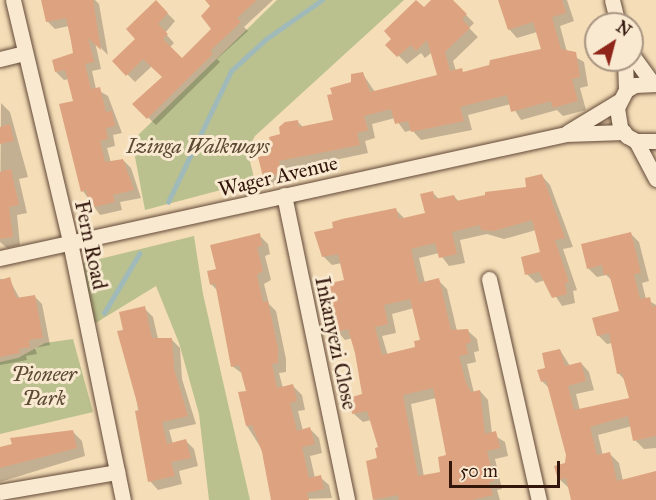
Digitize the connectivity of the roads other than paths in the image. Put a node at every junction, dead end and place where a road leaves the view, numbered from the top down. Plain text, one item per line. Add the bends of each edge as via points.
1 (13, 0) edge
2 (24, 53) junction
3 (0, 59) edge
4 (644, 71) edge
5 (624, 72) edge
6 (654, 84) edge
7 (623, 95) junction
8 (566, 134) junction
9 (630, 136) junction
10 (656, 141) edge
11 (656, 179) edge
12 (284, 195) junction
13 (70, 242) junction
14 (0, 258) edge
15 (489, 279) dead end
16 (117, 472) junction
17 (0, 492) edge
18 (123, 500) edge
19 (347, 500) edge
20 (539, 500) edge

1 - 2 street, Fern Road
2 - 3 street
2 - 13 street, Fern Road
4 - 6 street
5 - 7 street
6 - 7 street, Wager Avenue via 635,84
7 - 8 street, Wager Avenue
7 - 9 street via 617,118
8 - 9 street, Wager Avenue
8 - 12 street, Wager Avenue
9 - 10 street, Wager Avenue
9 - 11 street
12 - 13 street, Wager Avenue via 192,219
12 - 19 street, Inkanyezi Close
13 - 14 street, Wager Avenue
13 - 16 street, Fern Road
15 - 20 street
16 - 17 street
16 - 18 street, Fern Road

